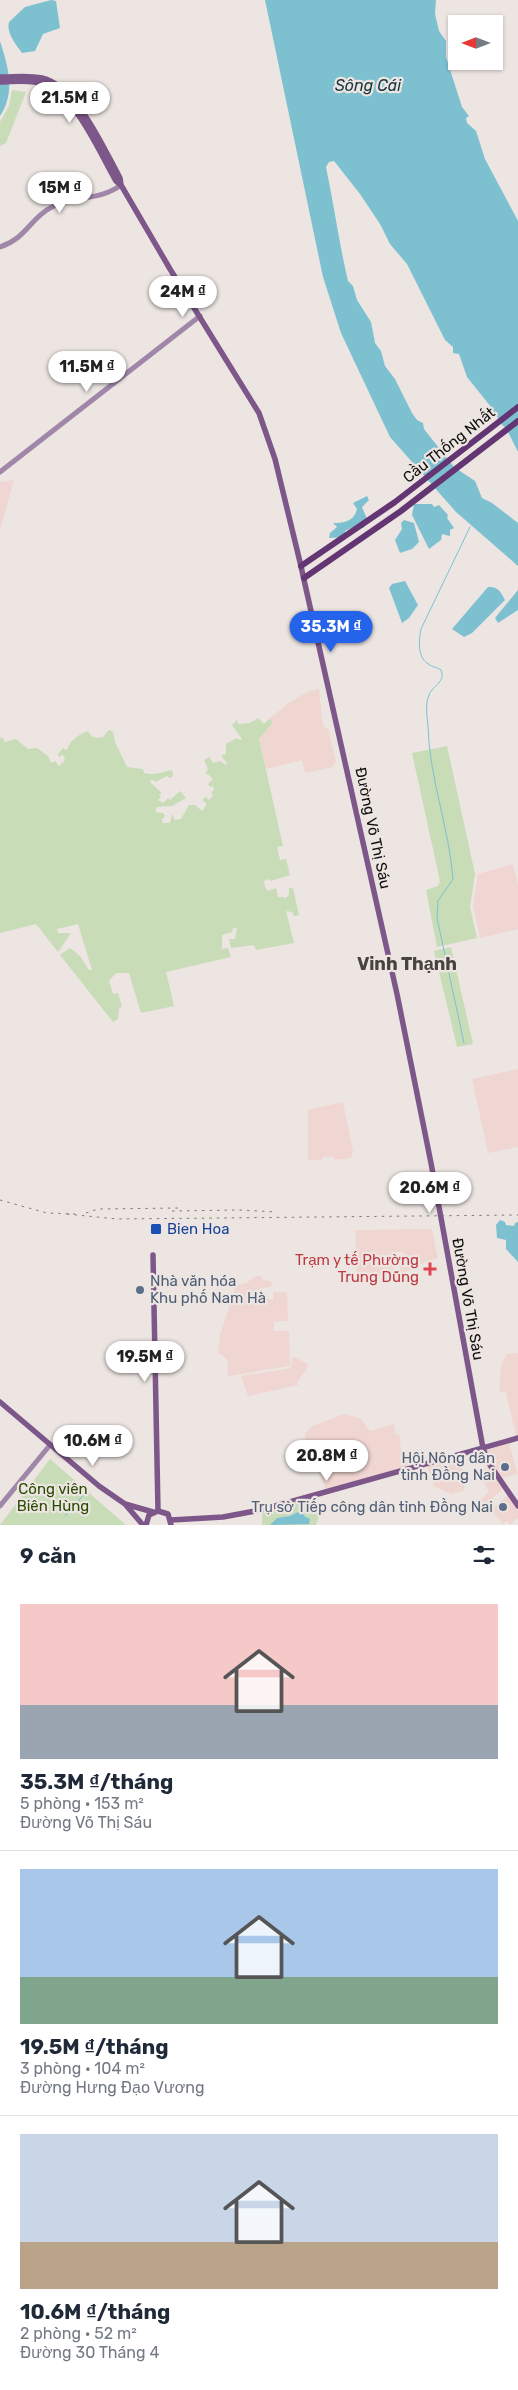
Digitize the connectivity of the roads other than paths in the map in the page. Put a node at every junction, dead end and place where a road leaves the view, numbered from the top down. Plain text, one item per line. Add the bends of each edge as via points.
1 (0, 77) edge
2 (11, 80) junction
3 (0, 82) edge
4 (121, 185) junction
5 (0, 247) edge
6 (200, 316) junction
7 (518, 407) edge
8 (518, 421) edge
9 (0, 472) edge
10 (301, 566) junction
11 (304, 578) junction
12 (153, 1255) dead end
13 (0, 1402) edge
14 (518, 1438) edge
15 (50, 1445) junction
16 (483, 1448) junction
17 (125, 1504) junction
18 (0, 1506) edge
19 (518, 1506) edge
20 (156, 1511) junction
21 (171, 1522) edge
22 (144, 1525) edge

1 - 2 main road
2 - 3 main road
2 - 4 main road, Đường Võ Thị Sáu via 42,78 65,90 99,141
4 - 5 street via 106,195 51,207 16,241
4 - 6 main road, Đường Võ Thị Sáu
6 - 9 street
6 - 10 main road, Đường Võ Thị Sáu via 264,422
7 - 10 main road, Cầu Thống Nhất via 395,502
8 - 11 main road, Cầu Thống Nhất via 401,511
10 - 11 main road, Đường Võ Thị Sáu
11 - 16 main road, Đường Võ Thị Sáu via 411,1059
12 - 20 main road
13 - 15 main road
14 - 16 main road
15 - 17 main road
15 - 18 street
16 - 19 main road, Đường Võ Thị Sáu via 488,1462
16 - 21 main road via 261,1510
17 - 20 main road
17 - 22 main road
20 - 21 main road via 166,1513
20 - 22 main road

